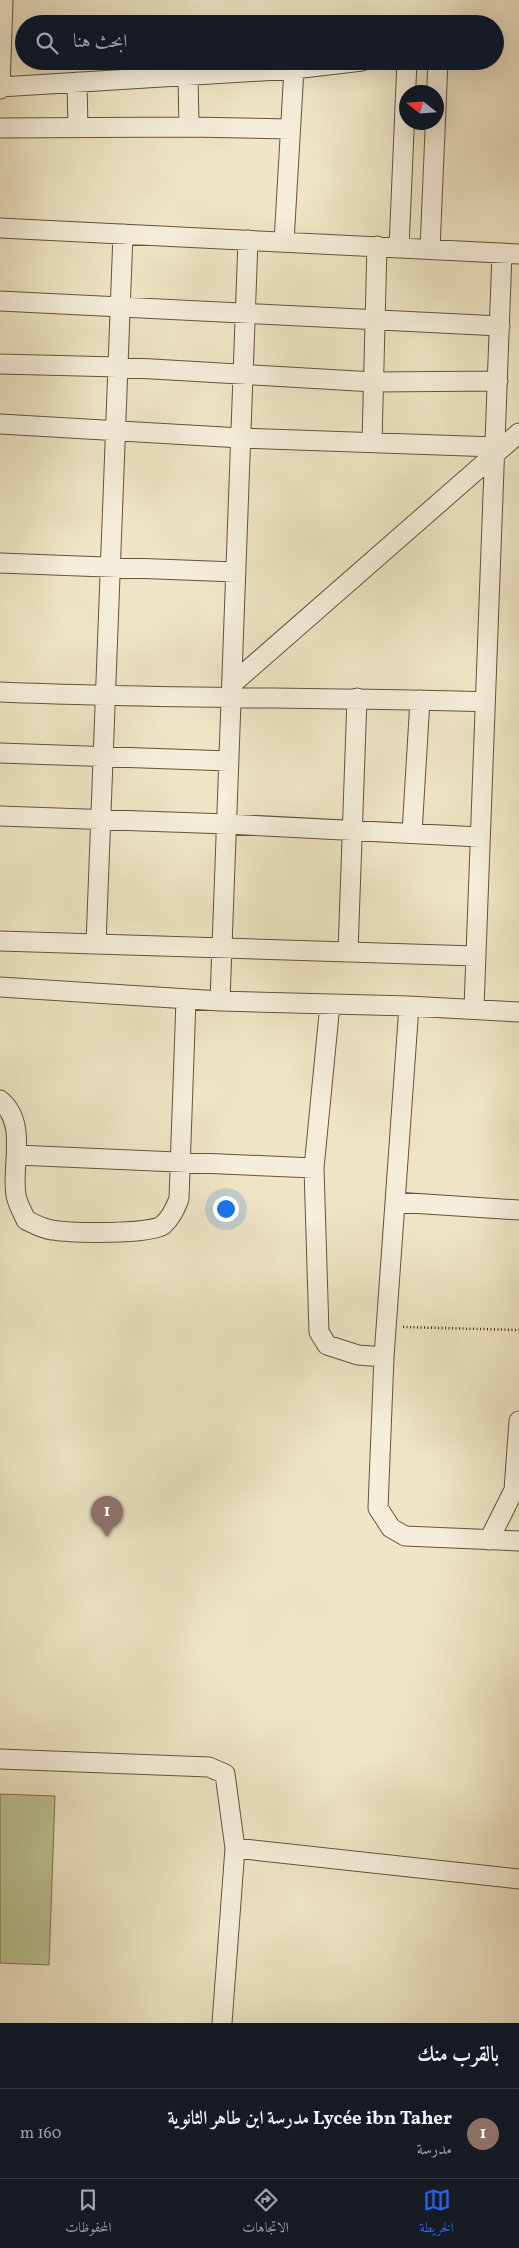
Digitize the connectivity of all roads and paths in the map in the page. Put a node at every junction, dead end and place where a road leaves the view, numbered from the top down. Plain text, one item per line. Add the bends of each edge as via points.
1 (2, 0) edge
2 (0, 4) edge
3 (276, 70) edge
4 (294, 70) edge
5 (407, 70) edge
6 (438, 70) edge
7 (188, 75) junction
8 (78, 82) junction
9 (0, 88) edge
10 (189, 127) junction
11 (0, 128) edge
12 (78, 128) junction
13 (290, 129) junction
14 (436, 136) junction
15 (404, 137) junction
16 (0, 228) edge
17 (123, 234) junction
18 (248, 240) junction
19 (284, 242) junction
20 (377, 246) junction
21 (399, 248) junction
22 (430, 249) junction
23 (511, 253) edge
24 (0, 301) edge
25 (120, 308) junction
26 (245, 315) junction
27 (376, 320) junction
28 (500, 326) junction
29 (0, 364) edge
30 (118, 367) junction
31 (243, 374) junction
32 (498, 381) junction
33 (374, 382) junction
34 (0, 424) edge
35 (115, 430) junction
36 (519, 433) edge
37 (241, 438) junction
38 (372, 443) junction
39 (495, 451) junction
40 (0, 563) edge
41 (110, 567) junction
42 (236, 572) junction
43 (232, 690) junction
44 (0, 692) edge
45 (105, 697) junction
46 (357, 698) junction
47 (420, 700) junction
48 (485, 702) junction
49 (0, 754) edge
50 (103, 756) junction
51 (229, 761) junction
52 (0, 816) edge
53 (100, 820) junction
54 (227, 824) junction
55 (353, 830) junction
56 (412, 833) junction
57 (480, 837) junction
58 (0, 941) edge
59 (96, 944) junction
60 (222, 948) junction
61 (348, 952) junction
62 (476, 956) junction
63 (0, 987) edge
64 (186, 998) junction
65 (220, 1001) junction
66 (330, 1004) junction
67 (409, 1006) junction
68 (474, 1008) junction
69 (519, 1012) edge
70 (0, 1100) edge
71 (18, 1155) junction
72 (182, 1164) junction
73 (314, 1168) junction
74 (395, 1202) junction
75 (519, 1210) edge
76 (386, 1326) junction
77 (519, 1330) edge
78 (384, 1357) junction
79 (519, 1421) edge
80 (489, 1540) junction
81 (519, 1541) edge
82 (0, 1759) edge
83 (235, 1848) junction
84 (519, 1878) edge
85 (222, 2023) edge

1 - 2 street
1 - 9 street
3 - 7 street
4 - 13 street
5 - 15 street
6 - 14 street
7 - 8 street
7 - 10 street
8 - 9 street
8 - 12 street
10 - 12 street
10 - 13 street
11 - 12 street
13 - 19 street
14 - 15 street
14 - 22 street
15 - 21 street
16 - 17 street
17 - 18 street
17 - 25 street
18 - 19 street
18 - 26 street
19 - 20 street
20 - 21 street
20 - 27 street
21 - 22 street
22 - 23 street
23 - 28 street
24 - 25 street
25 - 26 street
25 - 30 street
26 - 27 street
26 - 31 street
27 - 28 street
27 - 33 street
28 - 32 street
29 - 30 street
30 - 31 street
30 - 35 street
31 - 33 street
31 - 37 street
32 - 33 street
32 - 39 street
33 - 38 street
34 - 35 street
35 - 37 street
35 - 41 street
36 - 39 street
37 - 38 street
37 - 42 street
38 - 39 street
39 - 43 street
39 - 48 street
40 - 41 street
41 - 42 street
41 - 45 street
42 - 43 street
43 - 45 street
43 - 46 street
43 - 51 street
44 - 45 street
45 - 50 street
46 - 47 street
46 - 55 street
47 - 48 street
47 - 56 street
48 - 57 street
49 - 50 street
50 - 51 street
50 - 53 street
51 - 54 street
52 - 53 street
53 - 54 street
53 - 59 street
54 - 55 street
54 - 60 street
55 - 56 street
55 - 61 street
56 - 57 street
57 - 62 street
58 - 59 street
59 - 60 street
60 - 61 street
60 - 65 street
61 - 62 street
62 - 68 street
63 - 64 street
64 - 65 street
64 - 72 street
65 - 66 street
66 - 67 street
66 - 73 street
67 - 68 street
67 - 74 street
68 - 69 street
70 - 71 street via 16,1129
71 - 72 street
71 - 72 street via 16,1196 26,1220 50,1230 86,1232 147,1230 161,1226 173,1214 179,1199
72 - 73 street
73 - 78 street via 319,1332 327,1345 358,1355
74 - 75 street
74 - 76 street
76 - 77 path
76 - 78 street
78 - 80 street via 378,1508 391,1528 405,1536
79 - 80 street via 514,1490
80 - 81 street
82 - 83 street via 216,1769 225,1774
83 - 84 street
83 - 85 street

